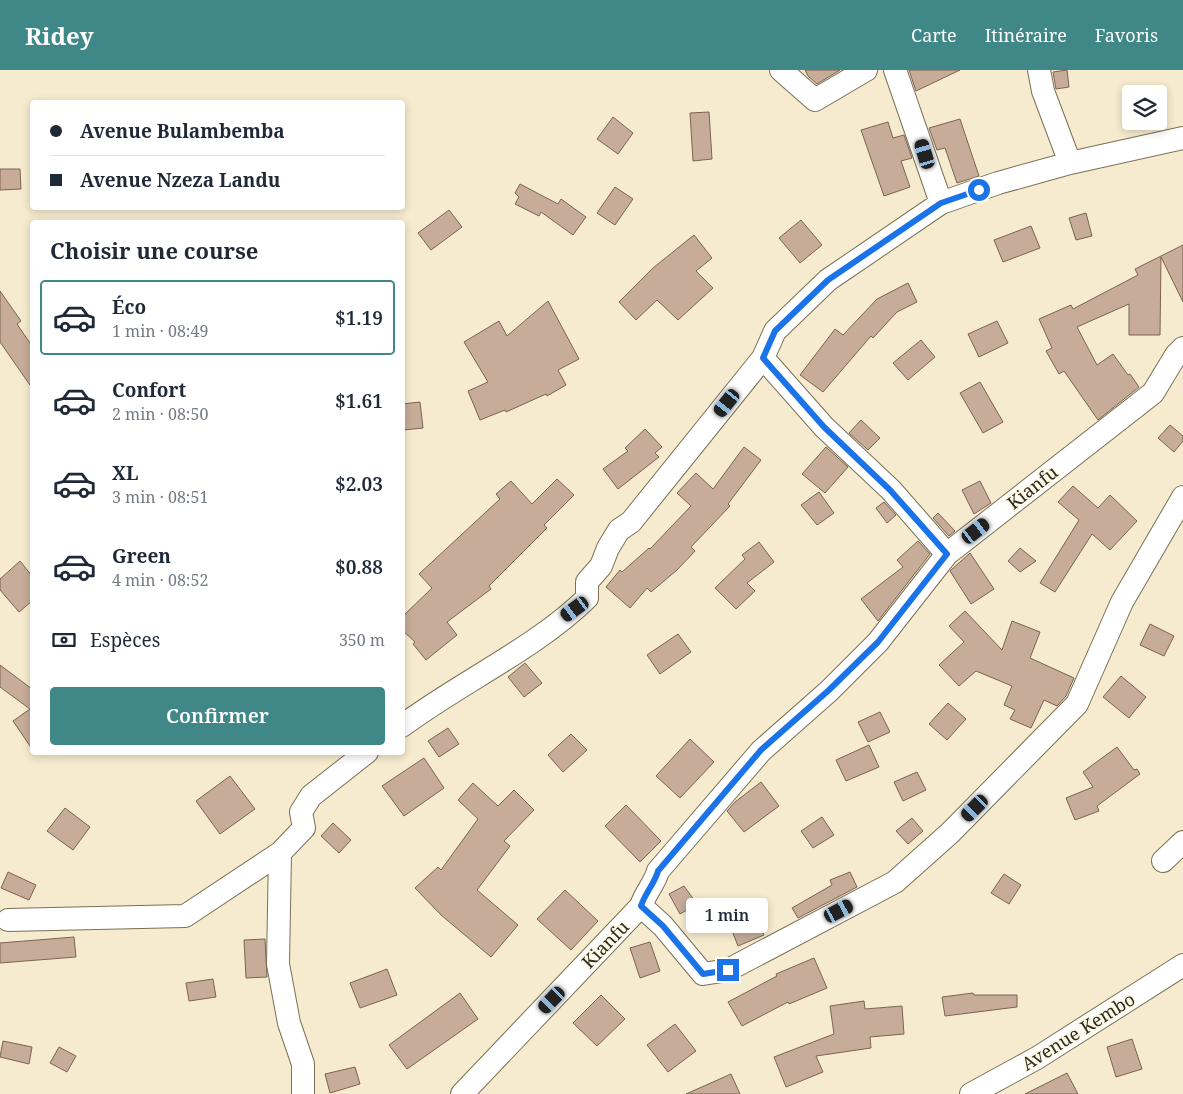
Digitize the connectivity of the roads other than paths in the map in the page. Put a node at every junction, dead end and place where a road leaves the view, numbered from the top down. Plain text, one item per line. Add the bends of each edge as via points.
1 (781, 70) edge
2 (866, 70) edge
3 (895, 70) edge
4 (1039, 70) edge
5 (1183, 138) edge
6 (1070, 162) junction
7 (941, 203) junction
8 (1183, 348) edge
9 (763, 358) junction
10 (1183, 497) edge
11 (947, 554) junction
12 (405, 724) edge
13 (363, 755) edge
14 (1183, 842) edge
15 (280, 853) junction
16 (1163, 861) dead end
17 (641, 906) junction
18 (8, 920) dead end
19 (1183, 965) edge
20 (302, 1094) edge
21 (462, 1094) edge
22 (971, 1094) edge

1 - 2 street via 815,100
3 - 7 street
4 - 6 street via 1043,91
5 - 6 street
6 - 7 street
7 - 9 street via 828,280 775,331
8 - 11 street, Kianfu via 1153,393
9 - 11 street via 824,427 890,490
9 - 12 street via 631,522 619,530 601,566 587,582 587,598 518,651
10 - 17 street via 1122,602 1077,704 950,833 895,882 728,970 703,974 663,926
11 - 17 street, Kianfu via 878,642 761,750 658,871
13 - 15 street via 310,796 301,812 304,828
14 - 16 street
15 - 18 street via 185,916
15 - 20 street via 278,964 289,1023 303,1064
17 - 21 street, Kianfu
19 - 22 street, Avenue Kembo via 1037,1058

